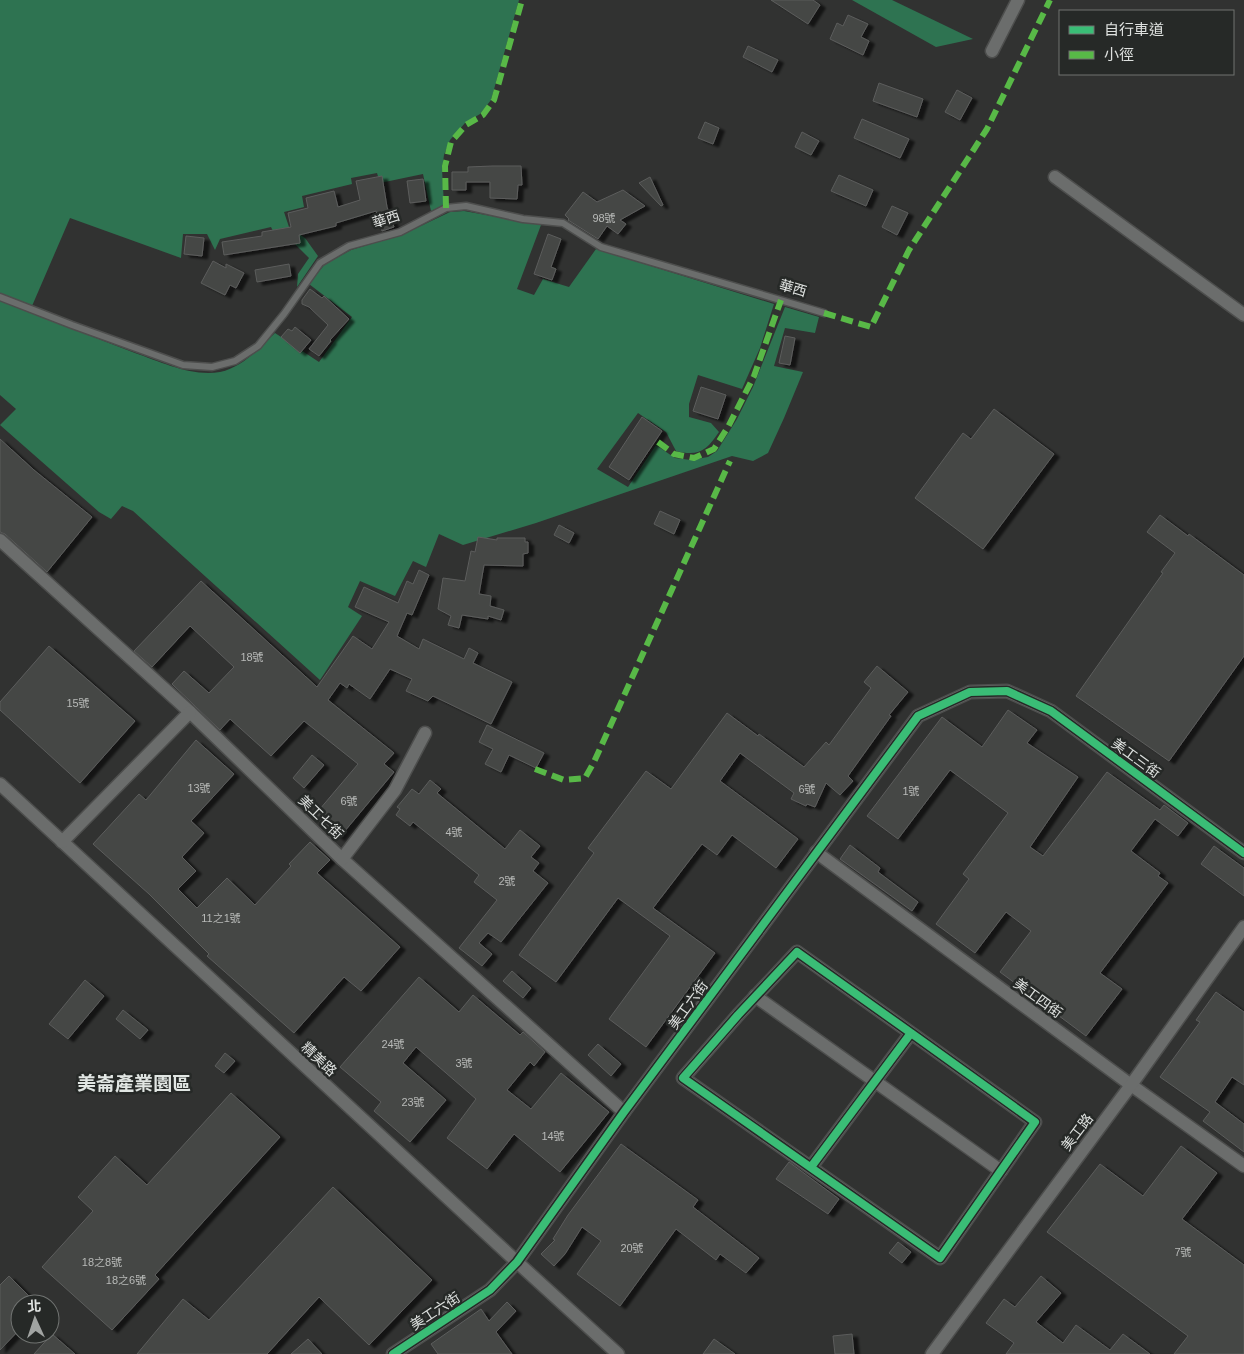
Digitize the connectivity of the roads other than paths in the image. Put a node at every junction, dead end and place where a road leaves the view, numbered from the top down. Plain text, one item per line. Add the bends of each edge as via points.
1 (1018, 0) edge
2 (992, 50) dead end
3 (1055, 177) dead end
4 (0, 297) edge
5 (824, 313) dead end
6 (1244, 315) edge
7 (0, 540) edge
8 (1007, 691) joint
9 (190, 712) junction
10 (425, 733) dead end
11 (0, 784) edge
12 (62, 842) junction
13 (816, 852) junction
14 (1244, 853) edge
15 (342, 859) junction
16 (1244, 927) edge
17 (755, 996) junction
18 (911, 1033) junction
19 (875, 1082) junction
20 (1131, 1085) junction
21 (624, 1112) junction
22 (1244, 1166) edge
23 (811, 1167) junction
24 (1001, 1171) junction
25 (517, 1262) junction
26 (392, 1354) edge
27 (618, 1354) edge
28 (932, 1354) edge

1 - 2 street
3 - 6 street
4 - 5 lane, 華西 via 183,365 212,367 235,361 258,346 320,263 349,246 400,232 446,208 466,206 564,223 601,247
7 - 9 street, 美工七街
8 - 13 street, 美工六街 via 970,692 918,716
8 - 14 street, 美工三街 via 1051,711
9 - 12 street
9 - 15 street, 美工七街
10 - 15 street via 395,790
11 - 12 street, 精美路
12 - 25 street, 精美路
13 - 20 street, 美工四街
13 - 21 street, 美工六街
15 - 21 street, 美工七街
16 - 20 street, 美工路
17 - 18 street via 797,952
17 - 19 street
17 - 23 street via 683,1078
18 - 19 street
18 - 24 street via 1035,1122
19 - 23 street
19 - 24 street
20 - 22 street, 美工四街
20 - 28 street, 美工路
21 - 25 street, 美工六街
23 - 24 street via 940,1258
25 - 26 street, 美工六街 via 490,1290
25 - 27 street, 精美路

